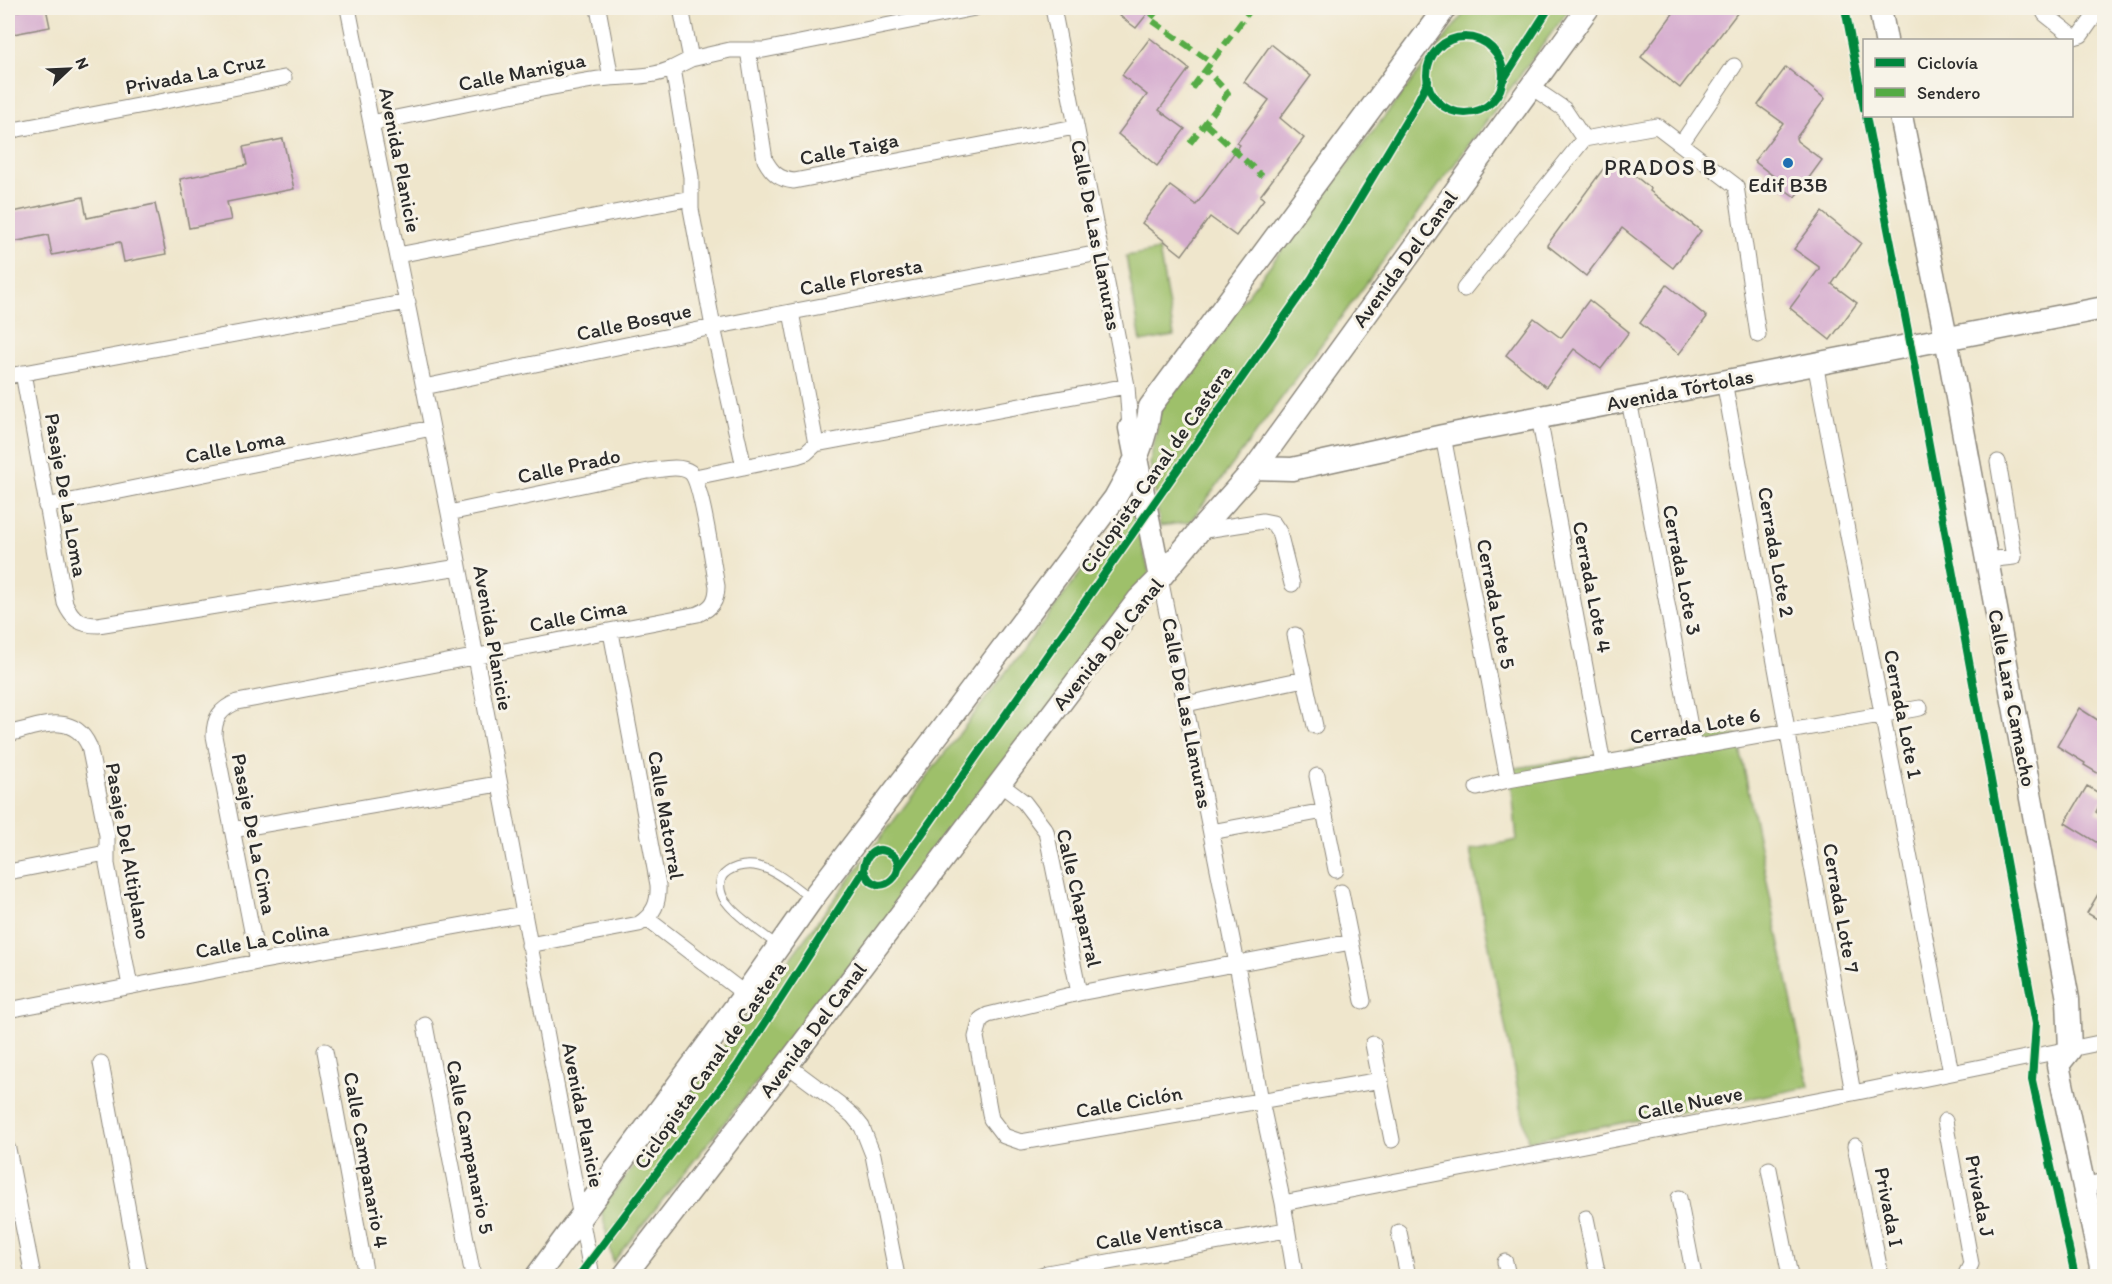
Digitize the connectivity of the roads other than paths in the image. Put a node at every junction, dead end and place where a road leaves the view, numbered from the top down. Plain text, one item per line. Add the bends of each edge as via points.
1 (348, 8) edge
2 (598, 8) edge
3 (681, 8) edge
4 (975, 8) edge
5 (1053, 8) edge
6 (1445, 8) edge
7 (1588, 8) edge
8 (1880, 8) edge
9 (2042, 8) edge
10 (2100, 8) edge
11 (1886, 39) edge
12 (748, 50) junction
13 (691, 59) junction
14 (1734, 66) dead end
15 (673, 68) junction
16 (284, 78) dead end
17 (611, 78) junction
18 (1530, 86) junction
19 (1901, 117) edge
20 (371, 123) junction
21 (1075, 127) junction
22 (8, 131) edge
23 (1584, 139) junction
24 (1681, 144) junction
25 (691, 198) junction
26 (1099, 253) junction
27 (398, 255) junction
28 (1464, 289) dead end
29 (408, 302) junction
30 (2104, 311) edge
31 (791, 312) junction
32 (713, 327) junction
33 (1758, 335) dead end
34 (1946, 338) junction
35 (1815, 363) junction
36 (23, 373) junction
37 (8, 376) edge
38 (1724, 381) junction
39 (1126, 386) junction
40 (424, 387) junction
41 (1629, 400) junction
42 (1539, 417) junction
43 (432, 428) junction
44 (1130, 428) joint
45 (1443, 436) junction
46 (816, 444) junction
47 (1136, 460) junction
48 (1998, 462) dead end
49 (744, 467) junction
50 (1255, 468) junction
51 (694, 477) junction
52 (46, 506) junction
53 (449, 513) junction
54 (1198, 531) junction
55 (1986, 560) junction
56 (459, 567) junction
57 (1160, 578) junction
58 (1292, 584) dead end
59 (611, 632) junction
60 (1294, 635) dead end
61 (475, 658) junction
62 (1304, 680) junction
63 (1186, 704) junction
64 (1920, 708) dead end
65 (218, 714) joint
66 (1881, 715) junction
67 (1315, 726) dead end
68 (1787, 731) junction
69 (8, 734) edge
70 (1694, 748) junction
71 (1603, 764) junction
72 (1317, 776) dead end
73 (1508, 780) junction
74 (1000, 783) junction
75 (498, 784) junction
76 (1477, 788) dead end
77 (1324, 811) junction
78 (232, 830) junction
79 (1211, 832) junction
80 (106, 853) junction
81 (1336, 870) dead end
82 (8, 872) edge
83 (1341, 892) dead end
84 (812, 899) junction
85 (524, 914) junction
86 (647, 919) junction
87 (1351, 942) junction
88 (529, 945) junction
89 (777, 945) junction
90 (258, 962) junction
91 (1236, 964) junction
92 (130, 986) junction
93 (1079, 993) junction
94 (745, 994) junction
95 (1363, 1000) dead end
96 (8, 1010) edge
97 (424, 1025) dead end
98 (2104, 1042) edge
99 (1373, 1044) dead end
100 (2070, 1050) junction
101 (325, 1051) dead end
102 (101, 1063) dead end
103 (787, 1065) junction
104 (1951, 1073) junction
105 (1381, 1080) junction
106 (1853, 1093) junction
107 (1261, 1101) junction
108 (1945, 1121) dead end
109 (1004, 1137) joint
110 (1392, 1140) dead end
111 (1855, 1146) dead end
112 (8, 1149) edge
113 (1769, 1169) dead end
114 (2094, 1184) edge
115 (1679, 1198) dead end
116 (1283, 1203) junction
117 (580, 1215) junction
118 (1586, 1218) dead end
119 (1286, 1230) junction
120 (1399, 1232) dead end
121 (2101, 1253) edge
122 (33, 1276) edge
123 (140, 1276) edge
124 (366, 1276) edge
125 (473, 1276) edge
126 (537, 1276) edge
127 (592, 1276) edge
128 (624, 1276) edge
129 (897, 1276) edge
130 (1039, 1276) edge
131 (1295, 1276) edge
132 (1408, 1276) edge
133 (1598, 1276) edge
134 (1694, 1276) edge
135 (1790, 1276) edge
136 (1881, 1276) edge
137 (1965, 1276) edge
138 (2103, 1276) edge

1 - 20 street, Avenida Planicie
2 - 17 street, Calle Manigua
3 - 13 street
4 - 12 street
5 - 21 street, Calle De Las Llanuras
6 - 47 main road via 1150,407 1146,434
7 - 18 main road, Avenida Del Canal
8 - 11 main road
9 - 10 street via 2078,37
12 - 13 street
12 - 21 street, Calle Taiga via 765,160 784,180
13 - 15 street
14 - 24 street
15 - 17 street
15 - 25 street, Calle Bosque
16 - 22 street, Privada La Cruz
17 - 20 street, Calle Manigua
18 - 23 street via 1563,109
18 - 50 main road, Avenida Del Canal
19 - 34 main road, Calle Lara Camacho
20 - 27 street, Avenida Planicie
21 - 26 street, Calle De Las Llanuras
23 - 24 street via 1657,126
23 - 28 street
24 - 33 street via 1736,186
25 - 27 street
25 - 32 street, Calle Bosque
26 - 31 street, Calle Floresta
26 - 39 street, Calle De Las Llanuras
27 - 29 street, Avenida Planicie
29 - 36 street
29 - 40 street, Avenida Planicie
30 - 34 main road, Avenida Tórtolas
31 - 32 street
31 - 46 street, Calle Floresta
32 - 40 street, Calle Bosque
32 - 49 street
34 - 35 main road, Avenida Tórtolas
34 - 55 main road, Calle Lara Camacho
35 - 38 main road, Avenida Tórtolas
35 - 66 street, Cerrada Lote 1
36 - 37 street
36 - 52 street, Pasaje De La Loma
38 - 41 main road, Avenida Tórtolas
38 - 68 street, Cerrada Lote 2
39 - 44 street, Calle De Las Llanuras
39 - 46 street
40 - 43 street, Avenida Planicie
41 - 42 main road, Avenida Tórtolas
41 - 70 street, Cerrada Lote 3
42 - 45 main road, Avenida Tórtolas
42 - 71 street, Cerrada Lote 4
43 - 52 street, Calle Loma
43 - 53 street, Avenida Planicie
44 - 47 main road, Calle De Las Llanuras
45 - 50 main road, Avenida Tórtolas via 1292,469
45 - 73 street, Cerrada Lote 5
46 - 49 street via 806,453
47 - 57 main road, Calle De Las Llanuras
47 - 84 main road via 1115,498
48 - 55 street via 2014,557
49 - 51 street
50 - 54 main road, Avenida Del Canal
51 - 53 street, Calle Prado via 683,469 648,471
51 - 59 street, Calle Cima via 717,586 714,604 698,614
52 - 56 street, Pasaje De La Loma via 65,603 69,613 87,625
53 - 56 street, Avenida Planicie
54 - 57 main road, Avenida Del Canal
54 - 58 street via 1263,521 1273,523 1279,532
55 - 100 main road, Calle Lara Camacho via 2068,999
56 - 61 street, Avenida Planicie
57 - 63 street, Calle De Las Llanuras
57 - 74 main road, Avenida Del Canal
59 - 61 street, Calle Cima
59 - 86 street, Calle Matorral via 657,885 657,902
60 - 62 street
61 - 65 street, Calle Cima via 237,702
61 - 75 street, Avenida Planicie
62 - 63 street
62 - 67 street
63 - 79 street, Calle De Las Llanuras
64 - 66 street, Cerrada Lote 6
65 - 78 street, Pasaje De La Cima via 214,736
66 - 68 street, Cerrada Lote 6
66 - 104 street, Cerrada Lote 1
68 - 70 street, Cerrada Lote 6
68 - 106 street, Cerrada Lote 7
69 - 80 street, Pasaje Del Altiplano via 66,724 84,736 107,835
70 - 71 street, Cerrada Lote 6
71 - 73 street, Cerrada Lote 6
72 - 77 street
73 - 76 street, Cerrada Lote 6
74 - 93 street, Calle Chaparral via 1024,802 1046,831
74 - 103 main road, Avenida Del Canal
75 - 78 street
75 - 85 street, Avenida Planicie
77 - 79 street
77 - 81 street
78 - 90 street, Pasaje De La Cima
79 - 91 street, Calle De Las Llanuras
80 - 82 street
80 - 92 street, Pasaje Del Altiplano
83 - 87 street
84 - 89 main road
84 - 89 lane via 772,871 758,866 739,866 722,876 720,885 726,903
85 - 88 street, Avenida Planicie
85 - 90 street, Calle La Colina
86 - 88 street via 630,926
86 - 94 street
87 - 91 street
87 - 95 street
88 - 117 street, Avenida Planicie
89 - 94 main road
90 - 92 street, Calle La Colina
91 - 93 street
91 - 107 street, Calle De Las Llanuras
92 - 96 street, Calle La Colina
93 - 109 street, Calle Chaparral via 997,1011 981,1019 976,1037 991,1119
94 - 117 main road
97 - 125 street, Calle Campanario 5
98 - 100 street, Calle Nueve
99 - 105 street
100 - 104 street, Calle Nueve
100 - 114 main road, Calle Lara Camacho via 2058,1065
101 - 124 street, Calle Campanario 4
102 - 123 street
103 - 128 main road, Avenida Del Canal
103 - 129 street via 838,1103 862,1127 873,1155
104 - 106 street, Calle Nueve
105 - 107 street, Calle Ciclón
105 - 110 street
106 - 116 street, Calle Nueve
107 - 109 street, Calle Ciclón via 1021,1142
107 - 116 street, Calle De Las Llanuras
108 - 137 street, Privada J via 1971,1264
111 - 136 street, Privada I
112 - 122 street
113 - 135 street
114 - 121 main road, Calle Lara Camacho
115 - 134 street
116 - 119 street, Calle De Las Llanuras
117 - 126 main road
117 - 127 street, Avenida Planicie
118 - 133 street
119 - 130 street, Calle Ventisca
119 - 131 street, Calle De Las Llanuras
120 - 132 street
121 - 138 main road, Calle Lara Camacho

